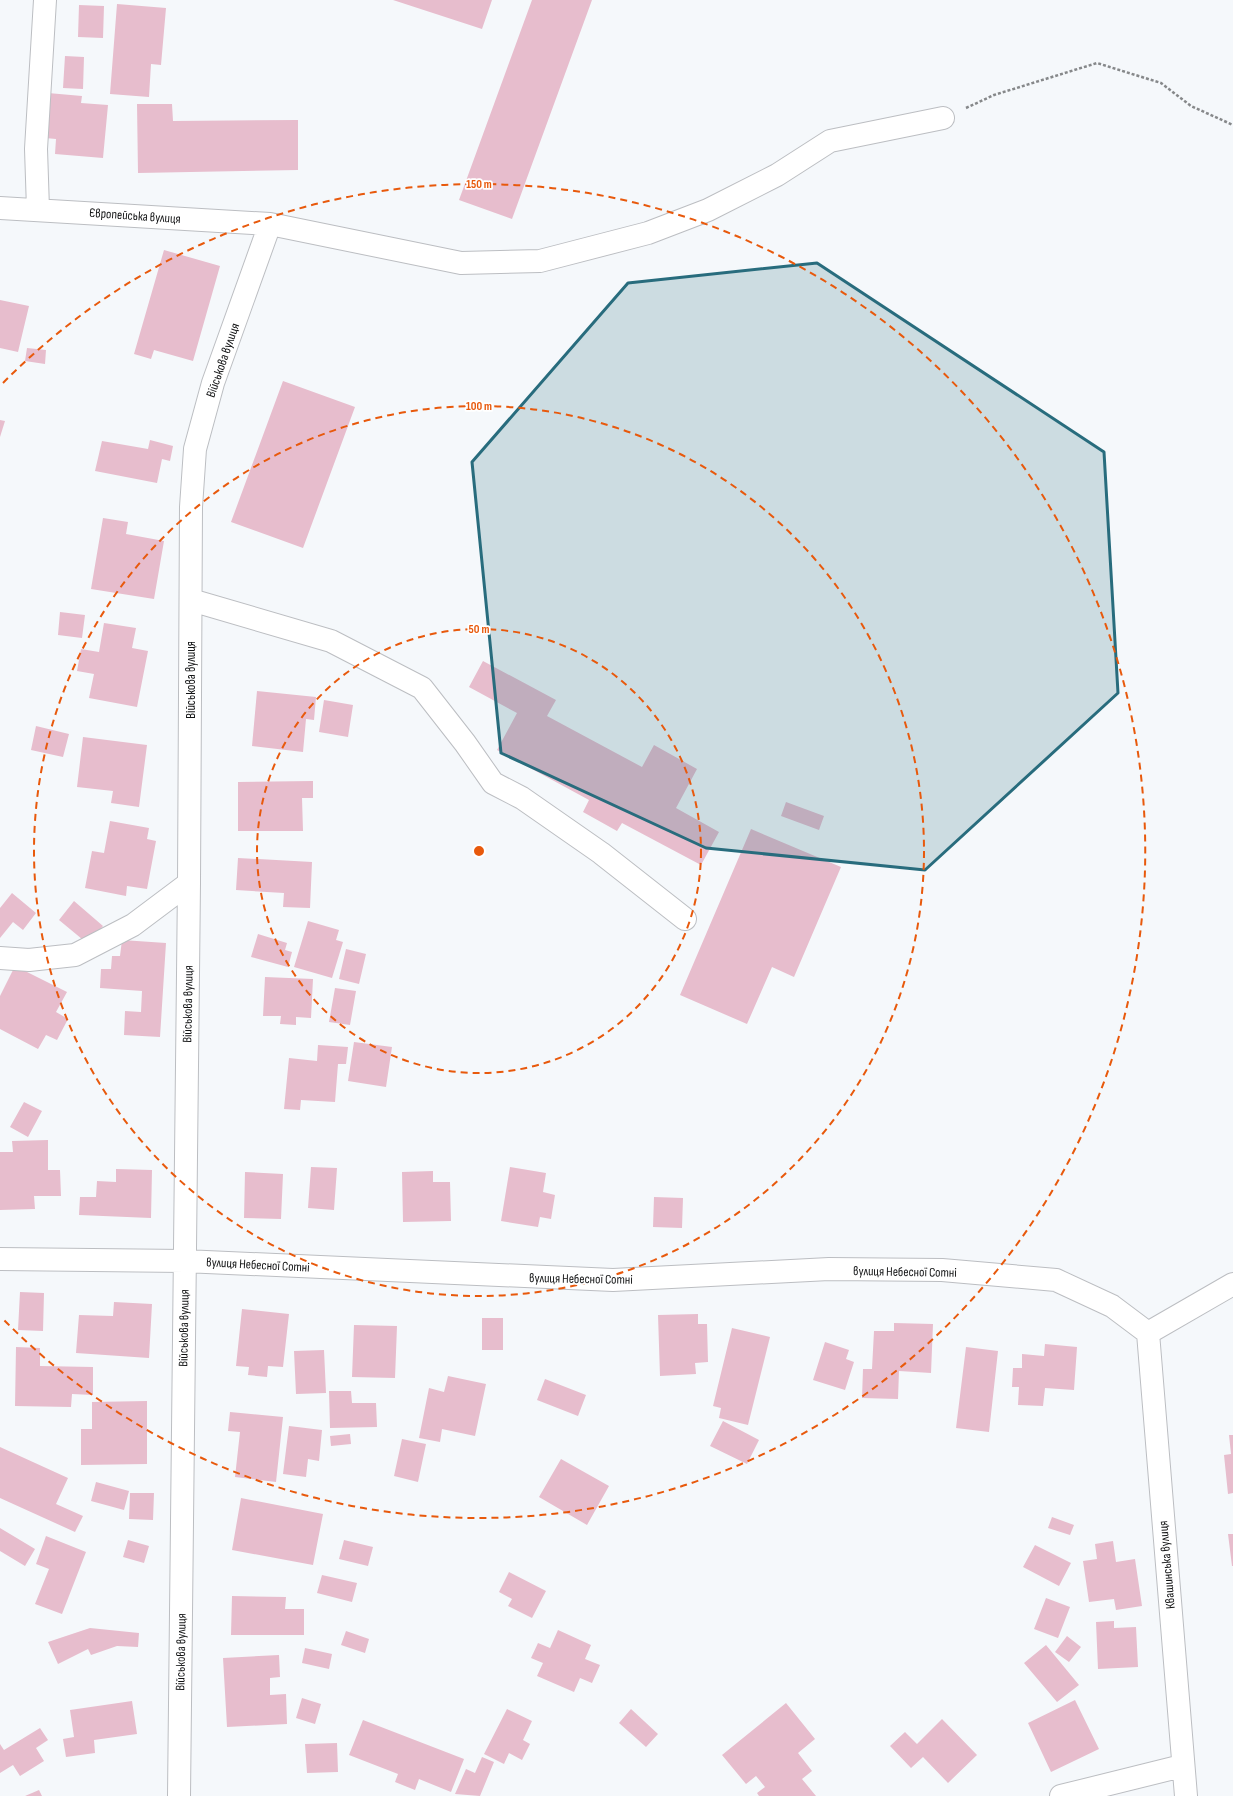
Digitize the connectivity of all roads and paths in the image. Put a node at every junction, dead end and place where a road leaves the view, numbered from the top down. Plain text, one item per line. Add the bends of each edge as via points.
1 (45, 0) edge
2 (943, 118) joint
3 (1233, 125) edge
4 (0, 208) edge
5 (38, 209) junction
6 (270, 224) junction
7 (191, 600) junction
8 (189, 883) junction
9 (685, 919) dead end
10 (0, 958) edge
11 (0, 1259) edge
12 (184, 1261) junction
13 (1233, 1284) edge
14 (1148, 1333) junction
15 (1182, 1766) junction
16 (179, 1796) edge
17 (1061, 1796) edge
18 (1186, 1796) edge

1 - 5 street via 36,149
2 - 3 path via 994,95 1097,63 1161,83 1191,106
2 - 6 street, Європейська вулиця via 830,141 777,175 708,210 648,233 540,262 461,263
4 - 5 street, Європейська вулиця
5 - 6 street, Європейська вулиця
6 - 7 street, Військова вулиця via 213,383 195,449 191,506
7 - 8 street, Військова вулиця
7 - 9 street via 331,641 422,688 493,783 522,798 601,853
8 - 10 street via 133,925 75,955 29,960
8 - 12 street, Військова вулиця
11 - 12 street, вулиця Небесної Сотні
12 - 14 street, вулиця Небесної Сотні via 613,1280 829,1269 942,1270 1056,1280 1112,1306
12 - 16 street, Військова вулиця
13 - 14 street
14 - 15 street, Квашинська вулиця
15 - 17 street
15 - 18 street, Квашинська вулиця

